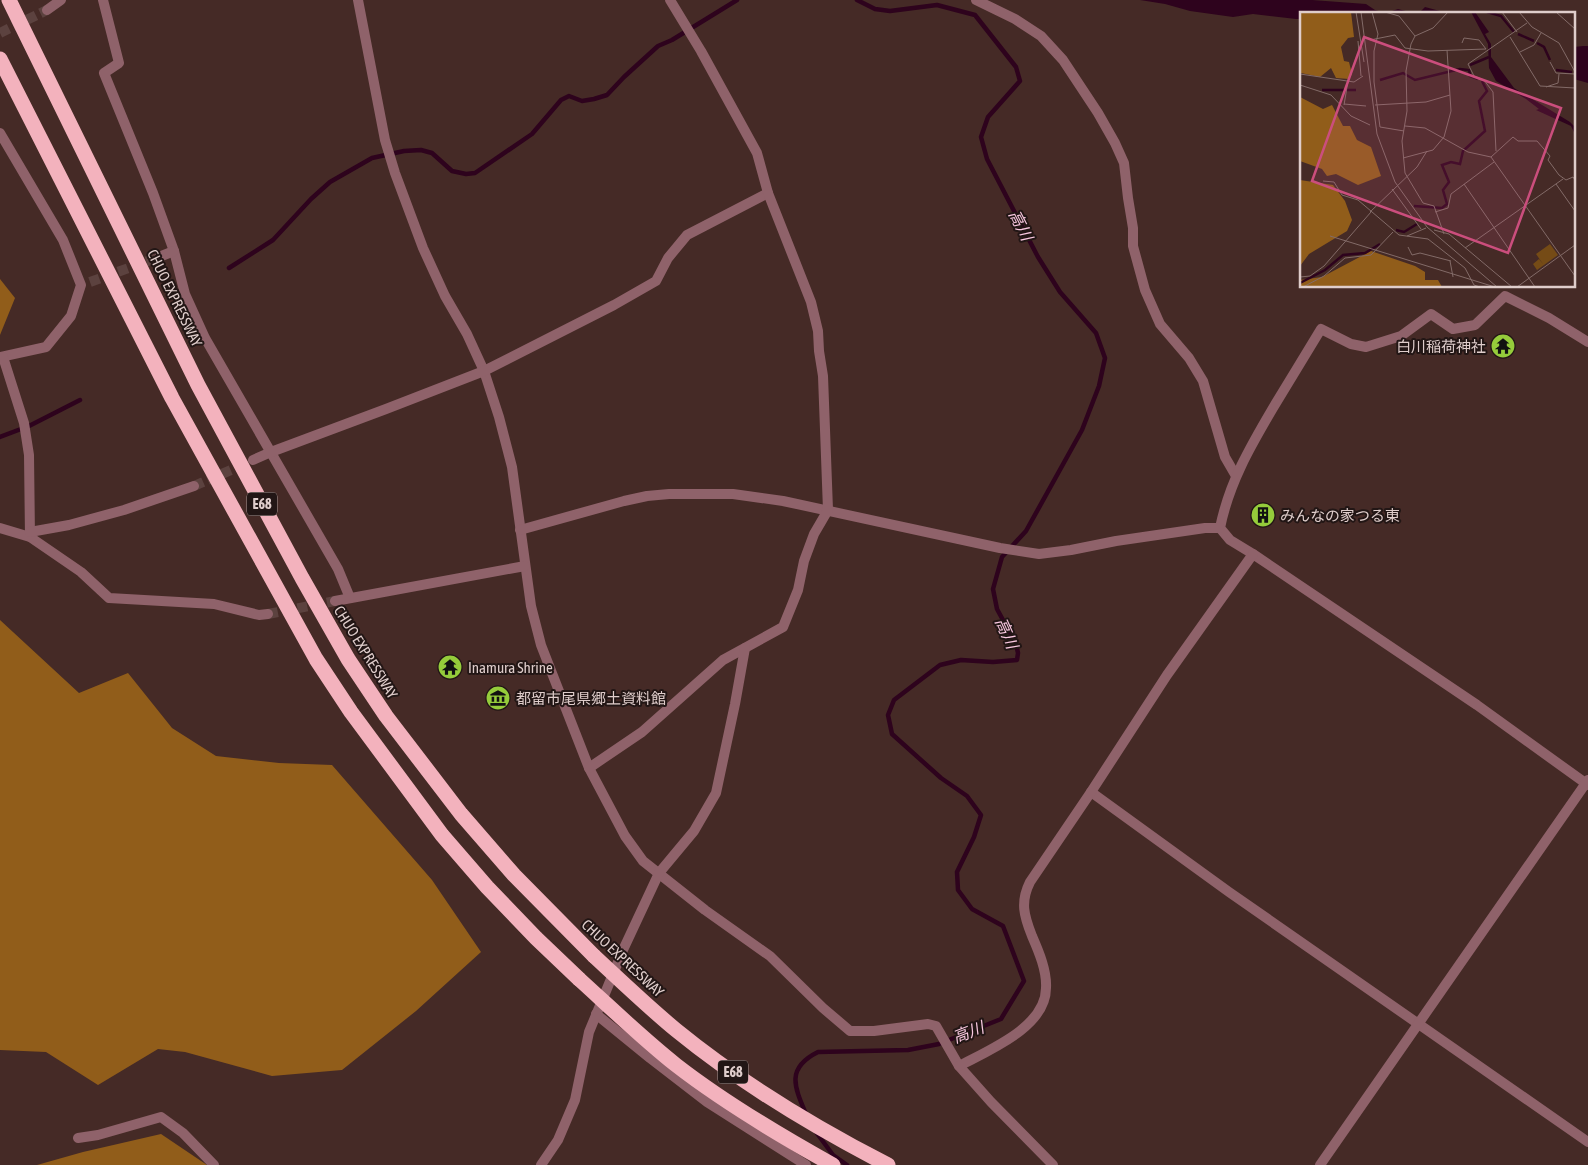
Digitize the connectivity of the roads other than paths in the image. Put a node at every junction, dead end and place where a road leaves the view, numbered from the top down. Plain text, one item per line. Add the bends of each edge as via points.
1 (9, 0) edge
2 (62, 0) edge
3 (103, 0) edge
4 (358, 0) edge
5 (670, 0) edge
6 (976, 0) edge
7 (47, 10) tunnel mouth
8 (0, 59) edge
9 (0, 133) edge
10 (768, 193) junction
11 (174, 251) junction
12 (159, 257) tunnel mouth
13 (1588, 342) edge
14 (1, 357) edge
15 (484, 371) junction
16 (271, 452) junction
17 (253, 460) tunnel mouth
18 (1236, 476) junction
19 (194, 486) tunnel mouth
20 (828, 510) junction
21 (0, 528) edge
22 (1220, 528) junction
23 (520, 530) junction
24 (30, 534) junction
25 (1253, 554) junction
26 (525, 566) junction
27 (350, 598) junction
28 (335, 601) tunnel mouth
29 (268, 614) tunnel mouth
30 (745, 648) junction
31 (589, 768) junction
32 (1587, 783) edge
33 (1091, 792) junction
34 (660, 873) junction
35 (596, 1014) junction
36 (1418, 1024) junction
37 (957, 1062) junction
38 (78, 1138) dead end
39 (1588, 1142) edge
40 (214, 1165) edge
41 (541, 1165) edge
42 (806, 1165) edge
43 (832, 1165) edge
44 (888, 1165) edge
45 (1053, 1165) edge
46 (1320, 1165) edge

1 - 44 highway, CHUO EXPRESSWAY / E68, bridge via 198,385 348,659 386,716 461,814 514,875 636,996 726,1068 838,1138
2 - 7 street
3 - 11 street via 119,63 104,73
4 - 15 street via 385,140 395,173 423,248
5 - 10 street via 757,153
6 - 18 street via 1041,36 1063,60 1115,143 1124,163 1133,246 1145,290 1160,324 1189,358 1203,381 1226,457
8 - 43 highway, E68, bridge via 172,398 316,660 350,712 442,835 512,912 627,1024 676,1065 735,1106
9 - 14 street via 86,283 71,316 46,348
10 - 15 street via 687,236 668,258 656,280
10 - 20 street via 811,302 818,331
11 - 12 street
11 - 16 street via 185,294 205,338
13 - 18 street via 1505,296 1475,325 1453,329 1431,314 1401,336 1366,347 1351,344 1321,329
14 - 24 street via 26,435
15 - 16 street
15 - 23 street via 512,467
16 - 17 street
16 - 27 street via 338,570
18 - 22 street
19 - 24 street via 124,510
20 - 22 street via 1017,552 1039,554
20 - 23 street via 733,494 668,494 624,501
20 - 30 street via 814,534 798,590 783,627
21 - 24 street
22 - 25 street via 1230,540
23 - 26 street
24 - 29 street via 81,572 109,598 214,604 259,615
25 - 32 street
25 - 33 street via 1167,675
26 - 27 street
26 - 31 street via 530,606 541,645
27 - 28 street
30 - 31 street via 723,660 642,732
30 - 34 street via 716,793 694,831
31 - 34 street via 625,836 644,861
32 - 36 street
33 - 36 street
33 - 37 street via 1024,893 1026,922 1044,969 1046,988 1043,1006 1013,1036
34 - 35 street via 622,950
34 - 37 street via 770,956 850,1031 936,1026
35 - 41 street via 589,1032 575,1100 558,1140
35 - 42 street via 707,1102
36 - 39 street
36 - 46 street
37 - 45 street
38 - 40 street via 161,1117 183,1133

